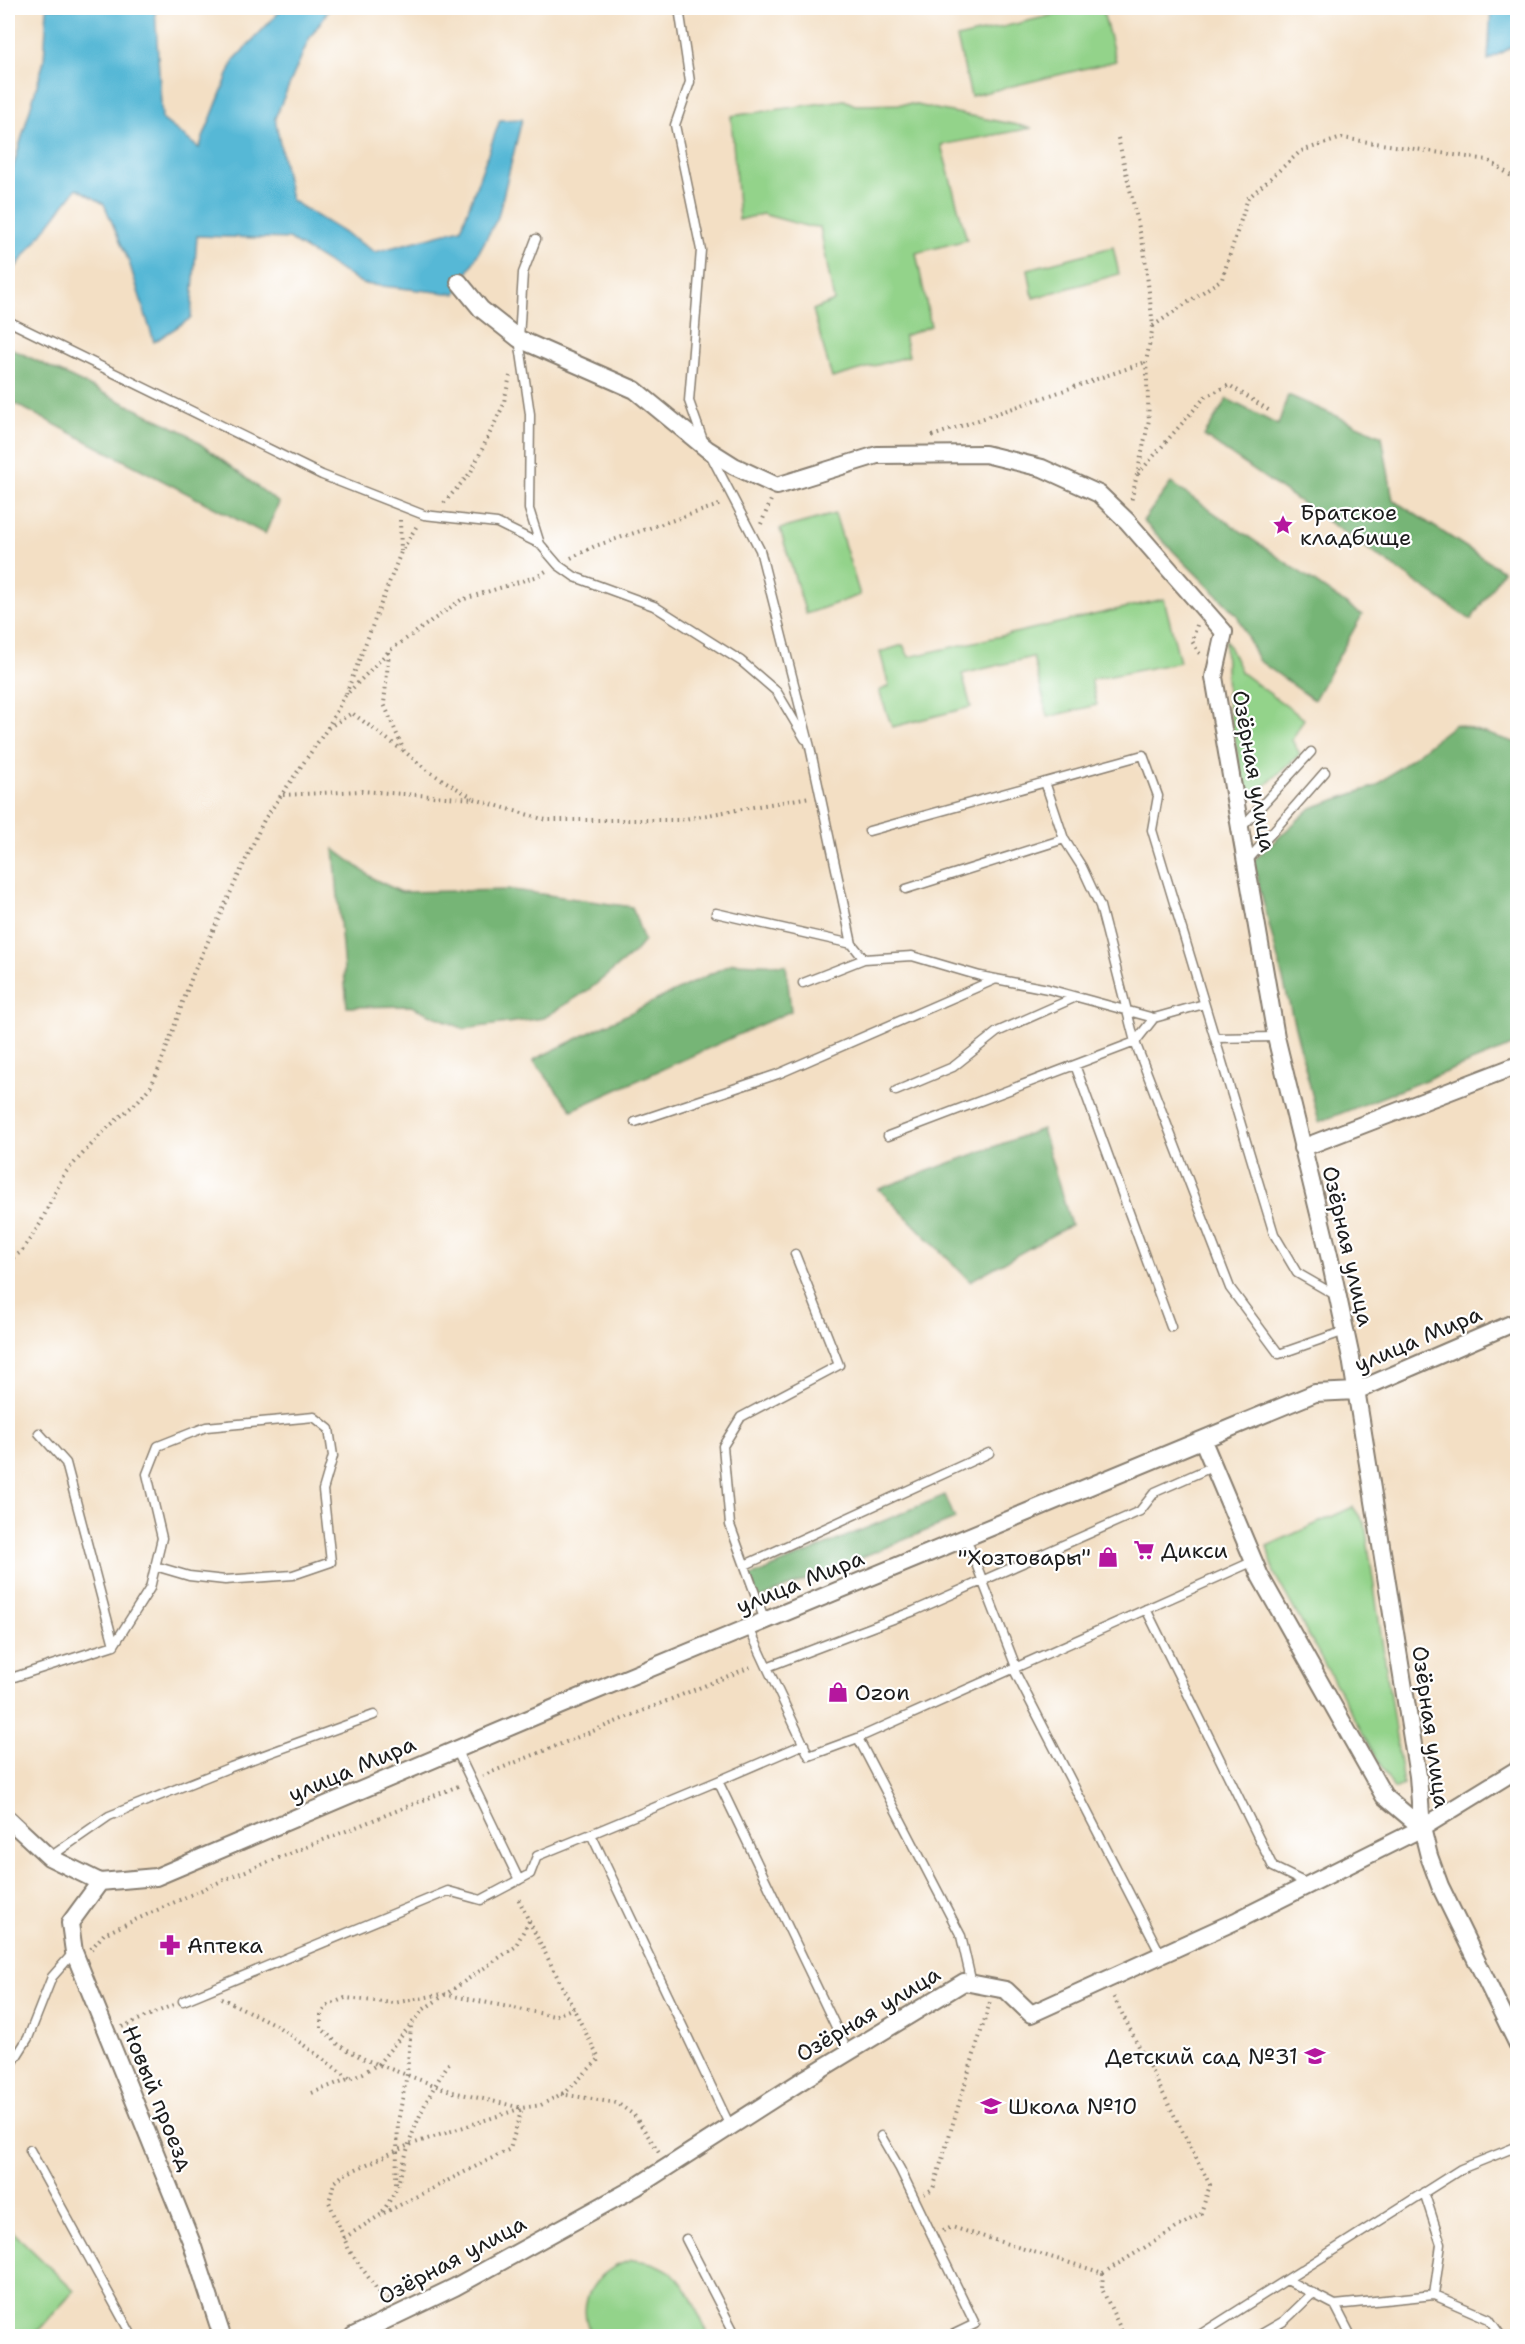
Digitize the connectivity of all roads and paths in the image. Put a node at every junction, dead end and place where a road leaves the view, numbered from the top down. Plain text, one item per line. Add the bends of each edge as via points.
1 (679, 8) edge
2 (1118, 138) dead end
3 (1518, 177) edge
4 (537, 239) dead end
5 (459, 282) dead end
6 (8, 321) edge
7 (1153, 326) junction
8 (519, 339) junction
9 (1146, 362) junction
10 (1270, 411) dead end
11 (922, 439) dead end
12 (707, 449) junction
13 (1138, 475) junction
14 (777, 486) junction
15 (733, 500) junction
16 (400, 506) junction
17 (1127, 521) junction
18 (540, 543) junction
19 (760, 549) junction
20 (401, 552) dead end
21 (558, 565) junction
22 (1203, 607) junction
23 (389, 651) junction
24 (1214, 677) junction
25 (327, 729) junction
26 (810, 747) junction
27 (404, 752) junction
28 (1311, 752) dead end
29 (1325, 772) dead end
30 (1045, 782) junction
31 (283, 795) junction
32 (819, 795) junction
33 (474, 799) junction
34 (1240, 828) junction
35 (870, 831) dead end
36 (1064, 839) junction
37 (1247, 861) junction
38 (906, 889) dead end
39 (716, 913) dead end
40 (852, 944) junction
41 (864, 959) junction
42 (996, 979) junction
43 (803, 982) dead end
44 (1076, 997) junction
45 (1204, 1004) junction
46 (1127, 1012) junction
47 (1154, 1018) junction
48 (1276, 1037) junction
49 (1215, 1038) junction
50 (1135, 1042) junction
51 (1075, 1065) junction
52 (1518, 1065) edge
53 (896, 1091) dead end
54 (635, 1122) dead end
55 (888, 1137) dead end
56 (1302, 1148) junction
57 (795, 1254) dead end
58 (8, 1261) edge
59 (1338, 1296) junction
60 (1518, 1321) edge
61 (1171, 1327) dead end
62 (1345, 1331) junction
63 (1356, 1391) junction
64 (39, 1433) dead end
65 (1203, 1441) junction
66 (989, 1453) dead end
67 (1214, 1466) junction
68 (966, 1538) junction
69 (1254, 1561) junction
70 (745, 1564) junction
71 (155, 1566) junction
72 (982, 1581) junction
73 (1146, 1609) junction
74 (765, 1621) junction
75 (748, 1628) junction
76 (114, 1646) junction
77 (766, 1664) junction
78 (1014, 1668) junction
79 (8, 1679) edge
80 (374, 1716) dead end
81 (858, 1738) junction
82 (804, 1744) junction
83 (456, 1749) junction
84 (1518, 1769) edge
85 (471, 1780) junction
86 (718, 1781) junction
87 (8, 1819) edge
88 (1422, 1828) junction
89 (591, 1834) junction
90 (49, 1857) junction
91 (100, 1882) junction
92 (515, 1882) junction
93 (1309, 1884) junction
94 (529, 1921) junction
95 (1161, 1955) junction
96 (76, 1957) junction
97 (1105, 1980) junction
98 (972, 1984) junction
99 (994, 1988) junction
100 (443, 1994) junction
101 (212, 1999) dead end
102 (183, 2001) joint
103 (574, 2008) junction
104 (411, 2025) junction
105 (107, 2033) junction
106 (1518, 2044) edge
107 (848, 2052) junction
108 (449, 2063) dead end
109 (378, 2064) junction
110 (8, 2070) edge
111 (407, 2073) junction
112 (349, 2079) junction
113 (435, 2085) junction
114 (312, 2093) dead end
115 (561, 2094) junction
116 (522, 2108) junction
117 (730, 2126) junction
118 (881, 2136) dead end
119 (409, 2145) junction
120 (1518, 2146) edge
121 (30, 2150) dead end
122 (397, 2150) junction
123 (669, 2166) junction
124 (396, 2189) junction
125 (1424, 2192) junction
126 (913, 2200) junction
127 (382, 2214) junction
128 (931, 2236) junction
129 (344, 2238) junction
130 (686, 2239) dead end
131 (1103, 2273) junction
132 (1287, 2280) junction
133 (1313, 2293) junction
134 (1434, 2295) junction
135 (1335, 2305) junction
136 (408, 2310) junction
137 (132, 2337) edge
138 (222, 2337) edge
139 (353, 2337) edge
140 (736, 2337) edge
141 (950, 2337) edge
142 (1124, 2337) edge
143 (1198, 2337) edge
144 (1258, 2337) edge
145 (1351, 2337) edge
146 (1501, 2337) edge

1 - 12 lane via 690,82 675,124 701,250 689,401
2 - 7 path via 1144,249
3 - 7 path via 1488,160 1342,138 1300,150 1248,198 1222,279
4 - 8 lane via 523,273
5 - 8 street via 481,309
6 - 16 lane via 322,475
7 - 9 path
8 - 12 street via 635,390
8 - 18 lane via 530,414 529,509
9 - 11 path
9 - 13 path via 1149,420
10 - 13 path via 1229,385 1205,397
12 - 14 street
12 - 15 lane
13 - 17 path
14 - 17 street via 877,455 985,454 1042,468 1099,494
14 - 19 path via 760,525
15 - 19 lane
15 - 21 path via 595,546
16 - 18 lane via 424,515 497,522
16 - 20 path
17 - 22 street
18 - 21 lane
19 - 26 lane
21 - 23 path via 538,576 461,600
21 - 26 lane via 575,577 654,606 741,660 777,692
22 - 24 path via 1192,641
22 - 24 street via 1224,632
23 - 25 path via 344,697
23 - 27 path via 384,704
24 - 34 street, Озёрная улица
25 - 27 path via 352,712
25 - 31 path
26 - 32 lane
27 - 33 path
28 - 34 lane
29 - 37 lane
30 - 35 lane
30 - 36 lane
30 - 45 lane via 1143,754 1158,796 1152,830
31 - 33 path via 361,792
31 - 58 path via 264,820 193,974 151,1086 64,1174 40,1224 21,1252
32 - 33 path via 679,820 546,820
32 - 40 lane
34 - 37 street, Озёрная улица
36 - 38 lane
36 - 46 lane via 1100,906
37 - 48 street, Озёрная улица
39 - 40 lane
40 - 41 lane
41 - 42 lane via 912,956
41 - 43 lane
42 - 44 lane
42 - 54 lane via 778,1074
44 - 46 lane
44 - 53 lane via 997,1032 953,1067
45 - 47 lane
45 - 49 lane
46 - 47 lane
46 - 50 lane
47 - 50 lane
48 - 49 lane
48 - 56 street, Озёрная улица
49 - 59 lane via 1274,1234 1298,1273
50 - 51 lane
50 - 62 lane via 1230,1288 1279,1354
51 - 55 lane
51 - 61 lane
52 - 56 street
56 - 59 street, Озёрная улица
57 - 70 lane via 839,1365 741,1417 723,1446 730,1525
59 - 62 street, Озёрная улица
60 - 63 street, улица Мира
62 - 63 street, Озёрная улица
63 - 65 street, улица Мира via 1315,1393
63 - 88 street, Озёрная улица via 1418,1776
64 - 76 lane via 66,1463
65 - 67 street, Озёрная улица
65 - 68 street, улица Мира
66 - 70 lane
67 - 69 street, Озёрная улица
67 - 72 lane via 1155,1492 1140,1511
68 - 72 lane
68 - 74 street, улица Мира
69 - 73 lane
69 - 88 street, Озёрная улица via 1384,1796
70 - 74 lane
71 - 71 lane via 162,1538 147,1474 158,1446 206,1427 314,1417 329,1429 333,1456 323,1490 331,1562 292,1575 225,1580 189,1576
71 - 76 lane via 150,1588
72 - 77 lane via 914,1611
72 - 78 lane
73 - 78 lane
73 - 93 lane via 1274,1867
74 - 75 street, улица Мира
75 - 77 lane
75 - 83 street, улица Мира
76 - 79 lane
77 - 82 lane
77 - 85 path
78 - 81 lane
78 - 95 lane
80 - 90 lane via 109,1816
81 - 82 lane via 809,1756
81 - 98 lane via 960,1936
82 - 86 lane
83 - 85 lane
83 - 91 street, улица Мира via 156,1877
84 - 88 street, Озёрная улица
85 - 92 lane
85 - 96 path via 226,1879 105,1934
86 - 89 lane
86 - 107 lane
87 - 90 street
88 - 93 street, Озёрная улица
88 - 106 street, Озёрная улица via 1440,1886
89 - 92 lane via 537,1856 530,1874
89 - 117 lane
90 - 91 street
91 - 96 street, Новый проезд via 70,1923
92 - 94 path
92 - 102 lane via 481,1900 448,1891
93 - 95 street, Озёрная улица
94 - 100 path via 515,1947
94 - 103 path
95 - 97 street, Озёрная улица
96 - 105 street, Новый проезд
96 - 110 lane via 52,1977 28,2037
97 - 99 street, Озёрная улица via 1031,2014 1006,1990
97 - 131 path via 1210,2186 1201,2213
98 - 99 street, Озёрная улица
98 - 107 street, Озёрная улица via 964,1982
99 - 126 path via 933,2189
100 - 103 path via 554,2016
100 - 104 path
100 - 109 path via 394,2003 345,1998 327,2006 321,2015 321,2028 339,2045
101 - 112 path via 222,1998 276,2025
102 - 105 path
103 - 115 path via 599,2059
104 - 109 path
104 - 111 path
105 - 138 street, Новый проезд via 192,2241
107 - 117 street, Озёрная улица
108 - 113 path
109 - 111 path
109 - 112 path
111 - 113 path
111 - 122 path
112 - 114 path
113 - 116 path
113 - 119 path
115 - 116 path via 541,2105
115 - 123 path via 616,2103 634,2115
116 - 119 path
116 - 127 path via 510,2149
117 - 123 street, Озёрная улица
118 - 126 lane
119 - 122 path
119 - 124 path
120 - 125 lane via 1461,2169
121 - 137 lane
122 - 124 path
122 - 129 path via 334,2183 329,2202
123 - 136 street, Озёрная улица
124 - 127 path
125 - 132 lane
125 - 134 lane via 1441,2244
126 - 128 lane
127 - 129 path
128 - 131 path via 952,2227
128 - 141 lane via 975,2324
129 - 136 path via 381,2295
130 - 140 lane
131 - 142 path via 1102,2289
132 - 133 lane
132 - 143 lane
133 - 135 lane
133 - 144 lane via 1284,2321
134 - 135 lane
134 - 146 lane via 1489,2319
135 - 145 lane
136 - 139 street, Озёрная улица

